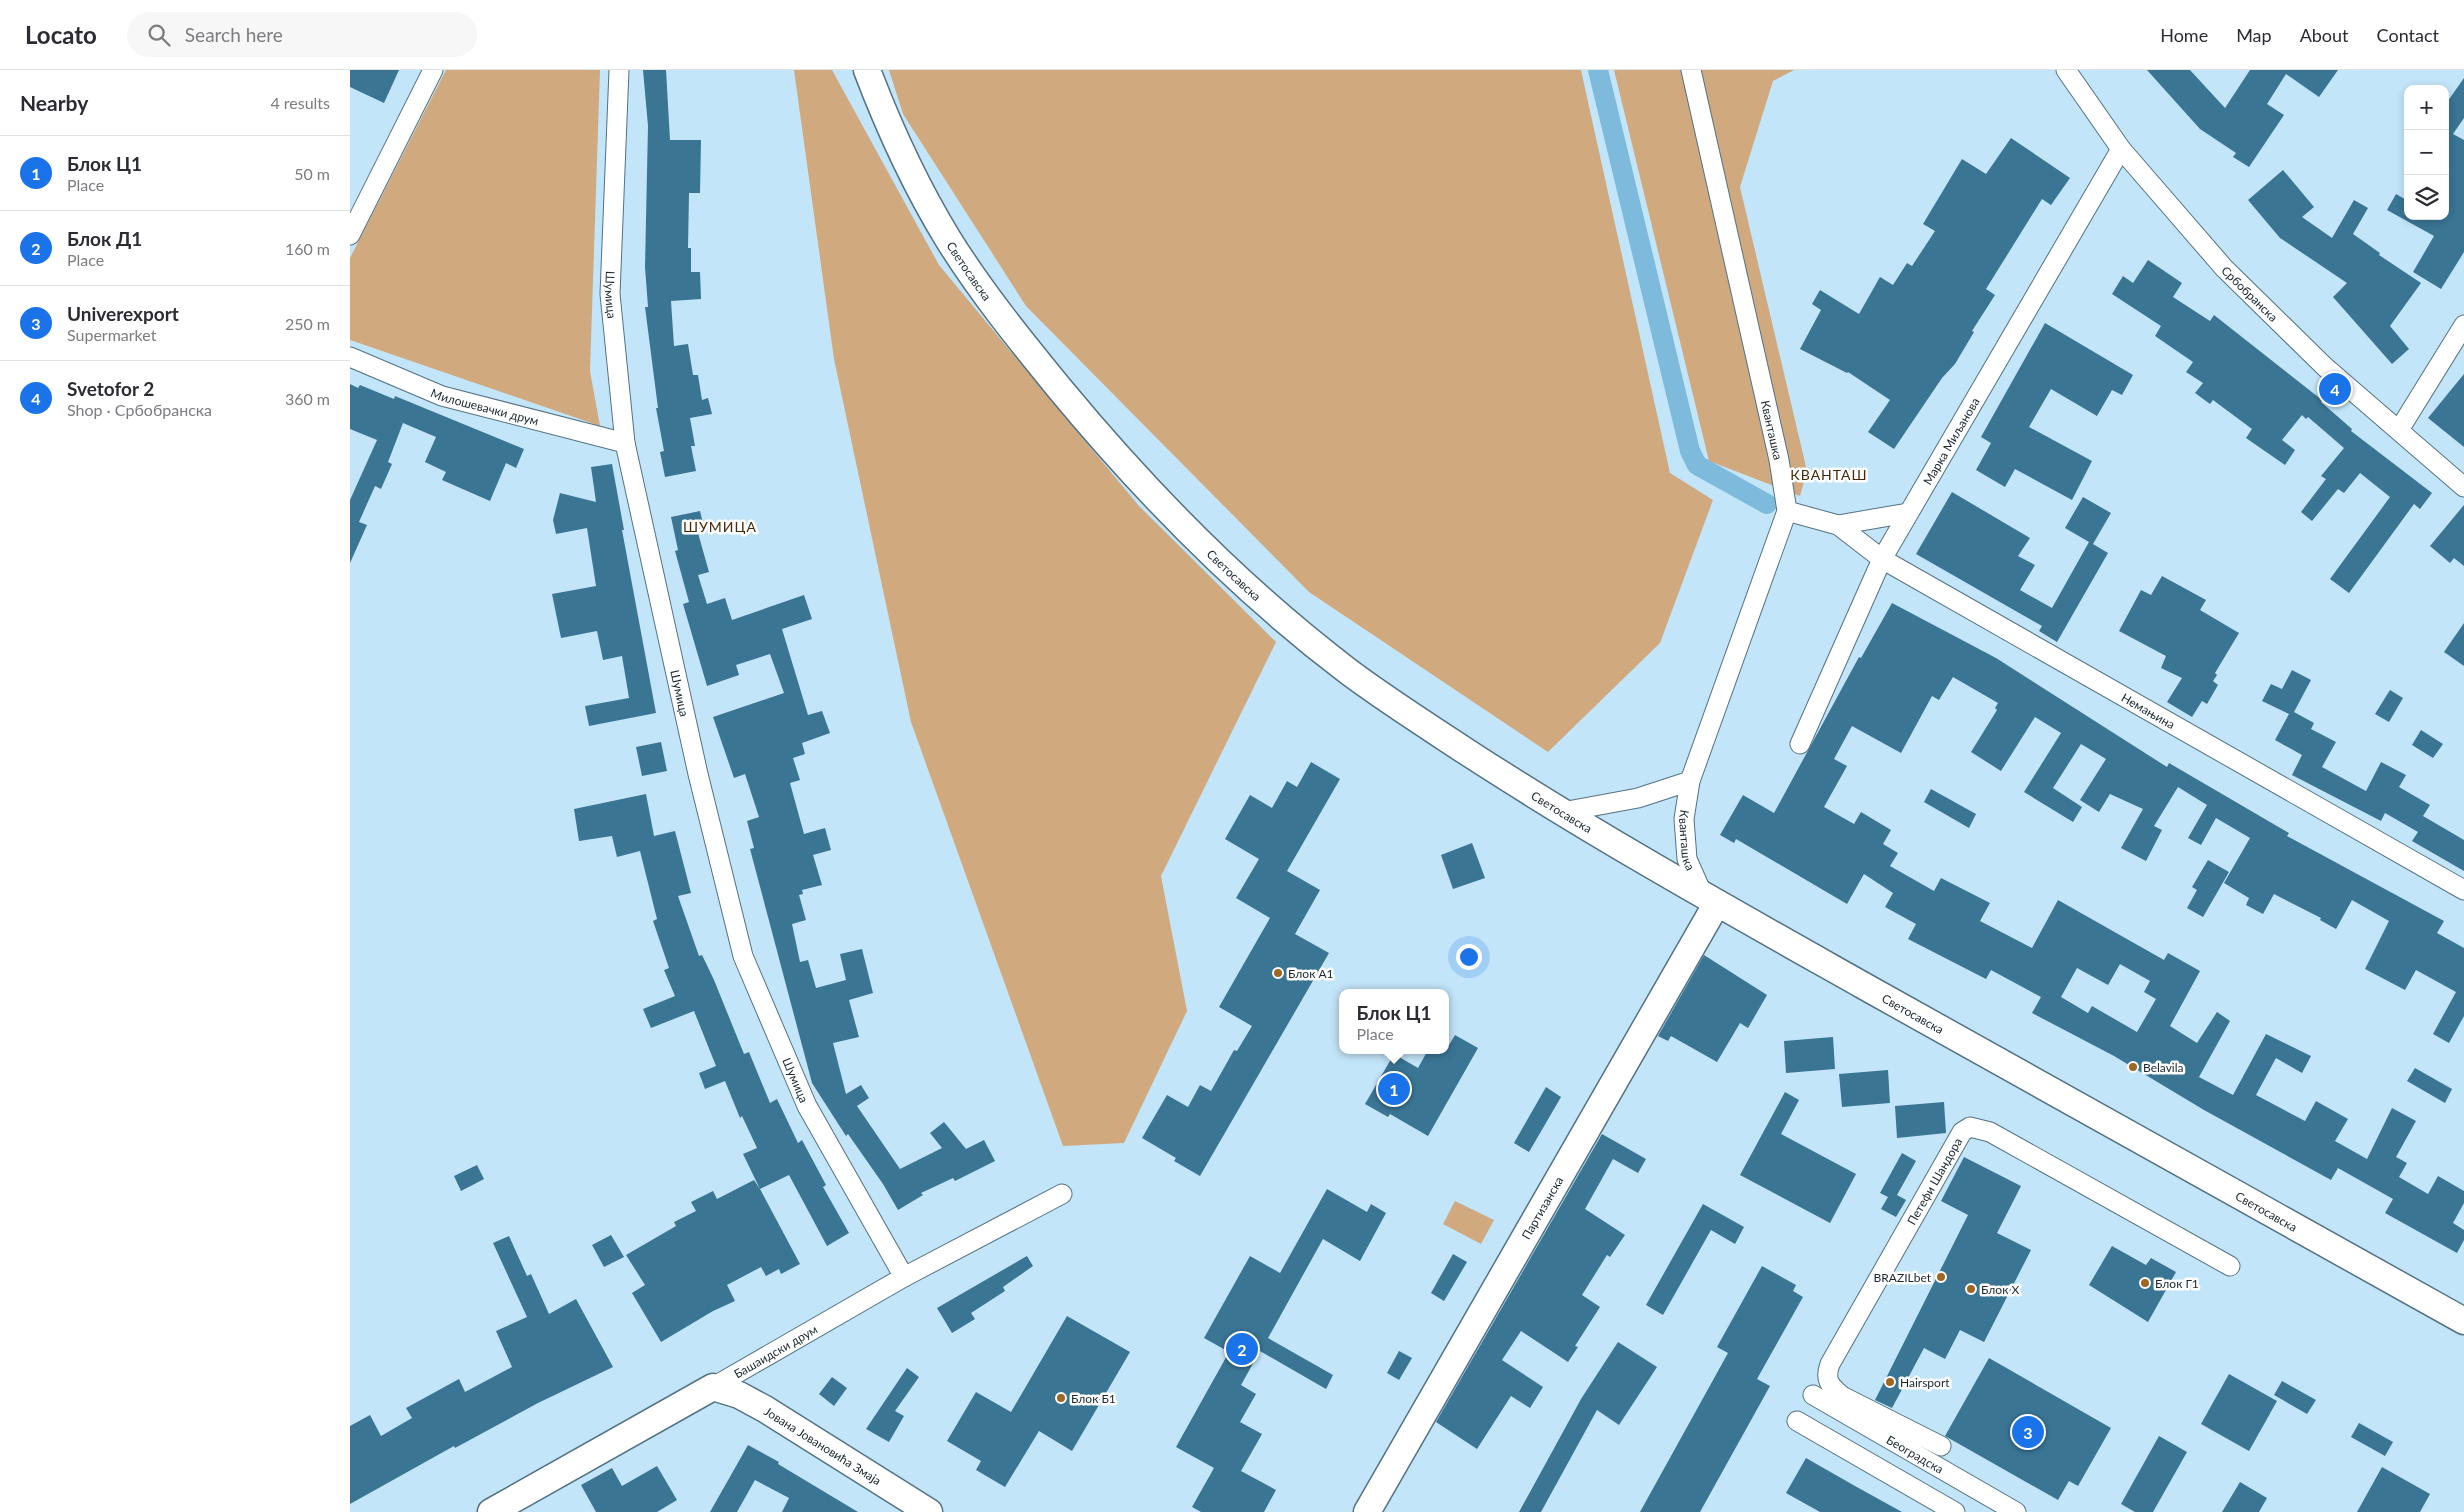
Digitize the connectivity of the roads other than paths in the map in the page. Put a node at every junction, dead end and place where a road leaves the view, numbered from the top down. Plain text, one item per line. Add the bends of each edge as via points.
1 (433, 70) edge
2 (619, 70) edge
3 (867, 70) edge
4 (1691, 70) edge
5 (2066, 70) edge
6 (2121, 148) junction
7 (350, 234) edge
8 (2464, 325) edge
9 (350, 357) edge
10 (2399, 430) junction
11 (624, 443) junction
12 (2464, 488) edge
13 (1787, 511) junction
14 (1908, 513) junction
15 (1838, 525) junction
16 (1882, 559) junction
17 (1800, 744) dead end
18 (1690, 781) junction
19 (1562, 812) junction
20 (2464, 890) edge
21 (1710, 899) junction
22 (1062, 1194) dead end
23 (2230, 1266) dead end
24 (904, 1277) junction
25 (2464, 1321) edge
26 (713, 1387) junction
27 (1813, 1395) dead end
28 (1797, 1421) dead end
29 (1941, 1446) dead end
30 (491, 1512) edge
31 (929, 1512) edge
32 (1367, 1512) edge
33 (1955, 1512) edge
34 (2016, 1512) edge

1 - 7 street
2 - 11 street, Шумица via 610,294
3 - 19 main road, Светосавска via 915,180 970,273 1047,374 1146,487 1216,559 1341,666 1390,702
4 - 13 street, Кванташка via 1777,450
5 - 6 street, Србобранска
6 - 10 street, Србобранска via 2224,268 2325,367
6 - 14 street, Марка Миљанова
8 - 10 street
9 - 11 street, Милошевачки друм via 442,396
10 - 12 street, Србобранска
11 - 24 street, Шумица via 698,774 743,956 806,1106
13 - 15 street, Немањина
13 - 18 street, Кванташка
14 - 15 street, Немањина
14 - 16 street, Марка Миљанова
15 - 16 street, Немањина
16 - 17 street, Марка Миљанова
16 - 20 street, Немањина
18 - 19 street via 1638,798
18 - 21 street, Кванташка via 1684,819 1687,859
19 - 21 main road, Светосавска
21 - 25 main road, Светосавска
21 - 32 main road, Партизанска
22 - 24 street, Башаидски друм
23 - 29 street, Петефи Шандора via 1990,1132 1970,1127 1962,1132 1826,1374 1830,1386 1842,1396
24 - 26 street, Башаидски друм
26 - 30 main road, Башаидски друм
26 - 31 main road, Јована Јовановића Змаја via 739,1395 765,1409
27 - 34 street, Београдска
28 - 33 street

